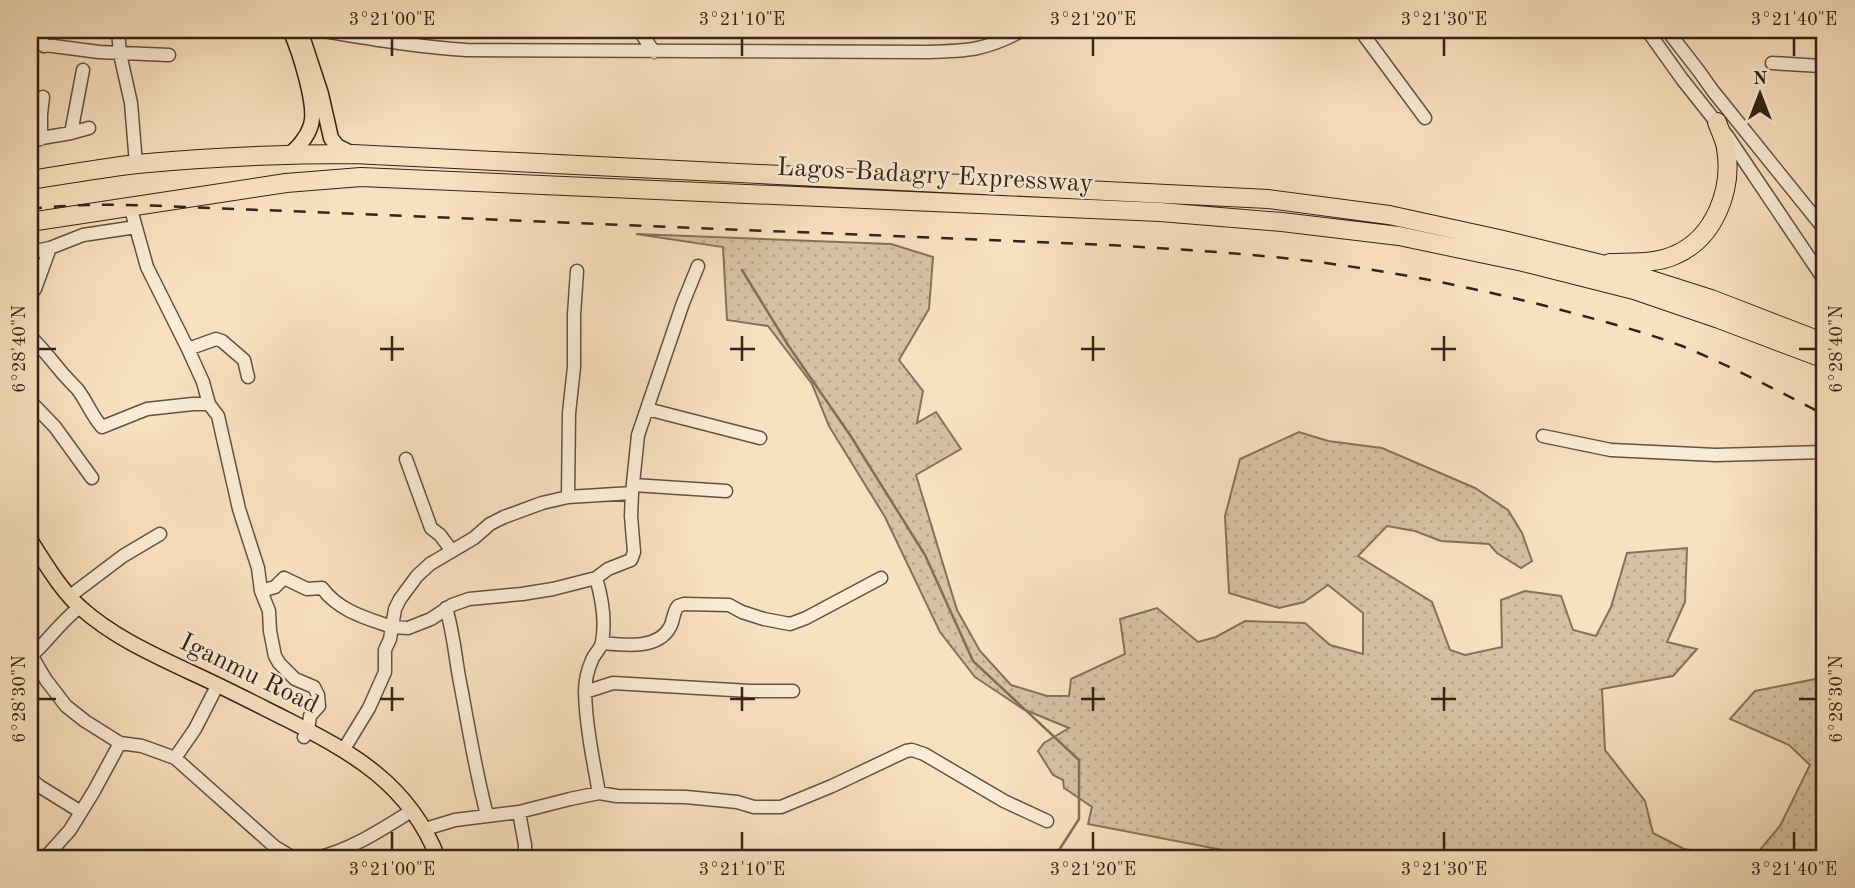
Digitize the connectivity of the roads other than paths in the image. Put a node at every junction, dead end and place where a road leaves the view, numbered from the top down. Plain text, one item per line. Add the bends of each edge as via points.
1 (39, 30) edge
2 (118, 30) edge
3 (296, 30) edge
4 (317, 30) edge
5 (639, 30) edge
6 (1023, 30) edge
7 (1360, 30) edge
8 (1647, 30) edge
9 (1667, 30) edge
10 (30, 43) edge
11 (44, 46) junction
12 (654, 52) junction
13 (120, 54) junction
14 (169, 55) dead end
15 (1825, 62) edge
16 (1772, 63) dead end
17 (83, 70) dead end
18 (43, 97) dead end
19 (1425, 118) dead end
20 (1717, 122) junction
21 (89, 128) dead end
22 (71, 133) junction
23 (35, 139) edge
24 (353, 154) junction
25 (288, 156) junction
26 (136, 164) junction
27 (91, 170) junction
28 (30, 173) edge
29 (30, 180) edge
30 (130, 206) junction
31 (52, 218) junction
32 (30, 222) edge
33 (136, 227) junction
34 (30, 229) edge
35 (1825, 230) edge
36 (50, 248) junction
37 (30, 252) edge
38 (1601, 264) junction
39 (698, 266) dead end
40 (578, 271) dead end
41 (1825, 281) edge
42 (30, 296) edge
43 (30, 336) edge
44 (1825, 343) edge
45 (188, 349) junction
46 (1825, 359) edge
47 (248, 377) dead end
48 (30, 401) edge
49 (209, 404) junction
50 (647, 410) junction
51 (1543, 436) dead end
52 (760, 438) dead end
53 (1825, 452) edge
54 (406, 459) dead end
55 (92, 478) dead end
56 (632, 489) junction
57 (726, 491) dead end
58 (568, 497) junction
59 (160, 534) dead end
60 (30, 540) edge
61 (452, 551) junction
62 (30, 554) edge
63 (596, 578) junction
64 (881, 578) dead end
65 (261, 591) junction
66 (69, 596) junction
67 (446, 608) junction
68 (77, 610) junction
69 (393, 627) junction
70 (602, 643) junction
71 (30, 655) edge
72 (793, 691) dead end
73 (214, 692) junction
74 (585, 692) junction
75 (306, 733) junction
76 (120, 743) junction
77 (344, 749) junction
78 (174, 758) junction
79 (34, 782) edge
80 (598, 793) junction
81 (30, 797) edge
82 (81, 811) junction
83 (519, 812) junction
84 (405, 815) junction
85 (487, 816) junction
86 (1047, 821) dead end
87 (425, 829) junction
88 (275, 847) junction
89 (45, 858) edge
90 (267, 858) edge
91 (298, 858) edge
92 (316, 858) edge
93 (429, 858) edge
94 (438, 858) edge
95 (526, 858) edge

1 - 11 street
2 - 13 street
3 - 24 main road via 321,94 331,138
3 - 25 main road via 313,116 307,135
4 - 12 street via 467,50
5 - 12 street
6 - 12 street via 967,51
7 - 19 street
8 - 20 street
9 - 35 street
10 - 11 street
11 - 13 street
13 - 14 street
13 - 26 street via 131,103
15 - 16 street via 1821,66
17 - 22 street
18 - 23 street
20 - 38 highway via 1726,147 1726,186 1707,230 1676,255 1656,261
20 - 41 street
21 - 22 street
22 - 23 street
24 - 25 highway, Lagos-Badagry Expressway
24 - 38 highway, Lagos-Badagry Expressway via 1268,199 1390,215
25 - 26 highway, Lagos-Badagry Expressway
26 - 27 highway, Lagos-Badagry Expressway
27 - 28 main road, Lagos-Badagry Expressway
27 - 29 highway, Lagos-Badagry Expressway
30 - 31 highway, Lagos-Badagry Expressway
30 - 33 street
30 - 46 highway, Lagos-Badagry Expressway via 361,177 1160,212 1282,222 1399,236 1567,272 1634,290
31 - 32 highway
31 - 34 main road, Lagos-Badagry Expressway
33 - 36 street via 83,235
33 - 45 street via 147,267
36 - 37 street
36 - 42 street
38 - 44 highway, Lagos-Badagry Expressway
39 - 50 street
40 - 58 street
43 - 49 street via 80,393 102,427 147,409
45 - 47 street via 222,341 244,360
45 - 49 street
48 - 55 street
49 - 65 street via 221,425
50 - 52 street
50 - 56 street via 638,435
51 - 53 street via 1611,450 1716,455
54 - 61 street via 432,528
56 - 57 street
56 - 58 street
56 - 63 street via 631,560
58 - 61 street via 504,517
59 - 66 street
60 - 66 main road, Iganmu Road
61 - 69 street via 430,564 412,583 395,609
62 - 68 main road, Iganmu Road
63 - 67 street via 553,589 469,599
63 - 70 street via 602,599
64 - 70 street via 790,624 729,605 684,604 678,606 668,631 658,640 627,646
65 - 69 street via 284,579 307,589 323,588 331,600 348,610
65 - 75 street via 279,663 295,679 314,687 318,695 319,706 310,716
66 - 68 main road, Iganmu Road
67 - 69 street via 408,628
67 - 85 street
68 - 71 street
68 - 73 main road, Iganmu Road via 105,636
68 - 75 main road, Iganmu Road
69 - 77 street via 385,650 385,672
70 - 74 street via 592,659
71 - 76 street via 66,706
72 - 74 street via 613,682
73 - 75 main road, Iganmu Road
73 - 78 street
74 - 80 street
75 - 77 main road, Iganmu Road
75 - 84 main road, Iganmu Road via 371,778
76 - 78 street
76 - 82 street
77 - 87 main road, Iganmu Road via 389,783
78 - 88 street
79 - 81 street
79 - 82 street
80 - 83 street
80 - 86 street via 781,807 912,750
82 - 89 street
83 - 85 street
83 - 95 street
84 - 92 street via 365,839
84 - 93 main road, Iganmu Road
85 - 87 street
87 - 94 main road, Iganmu Road
88 - 90 street
88 - 91 street

